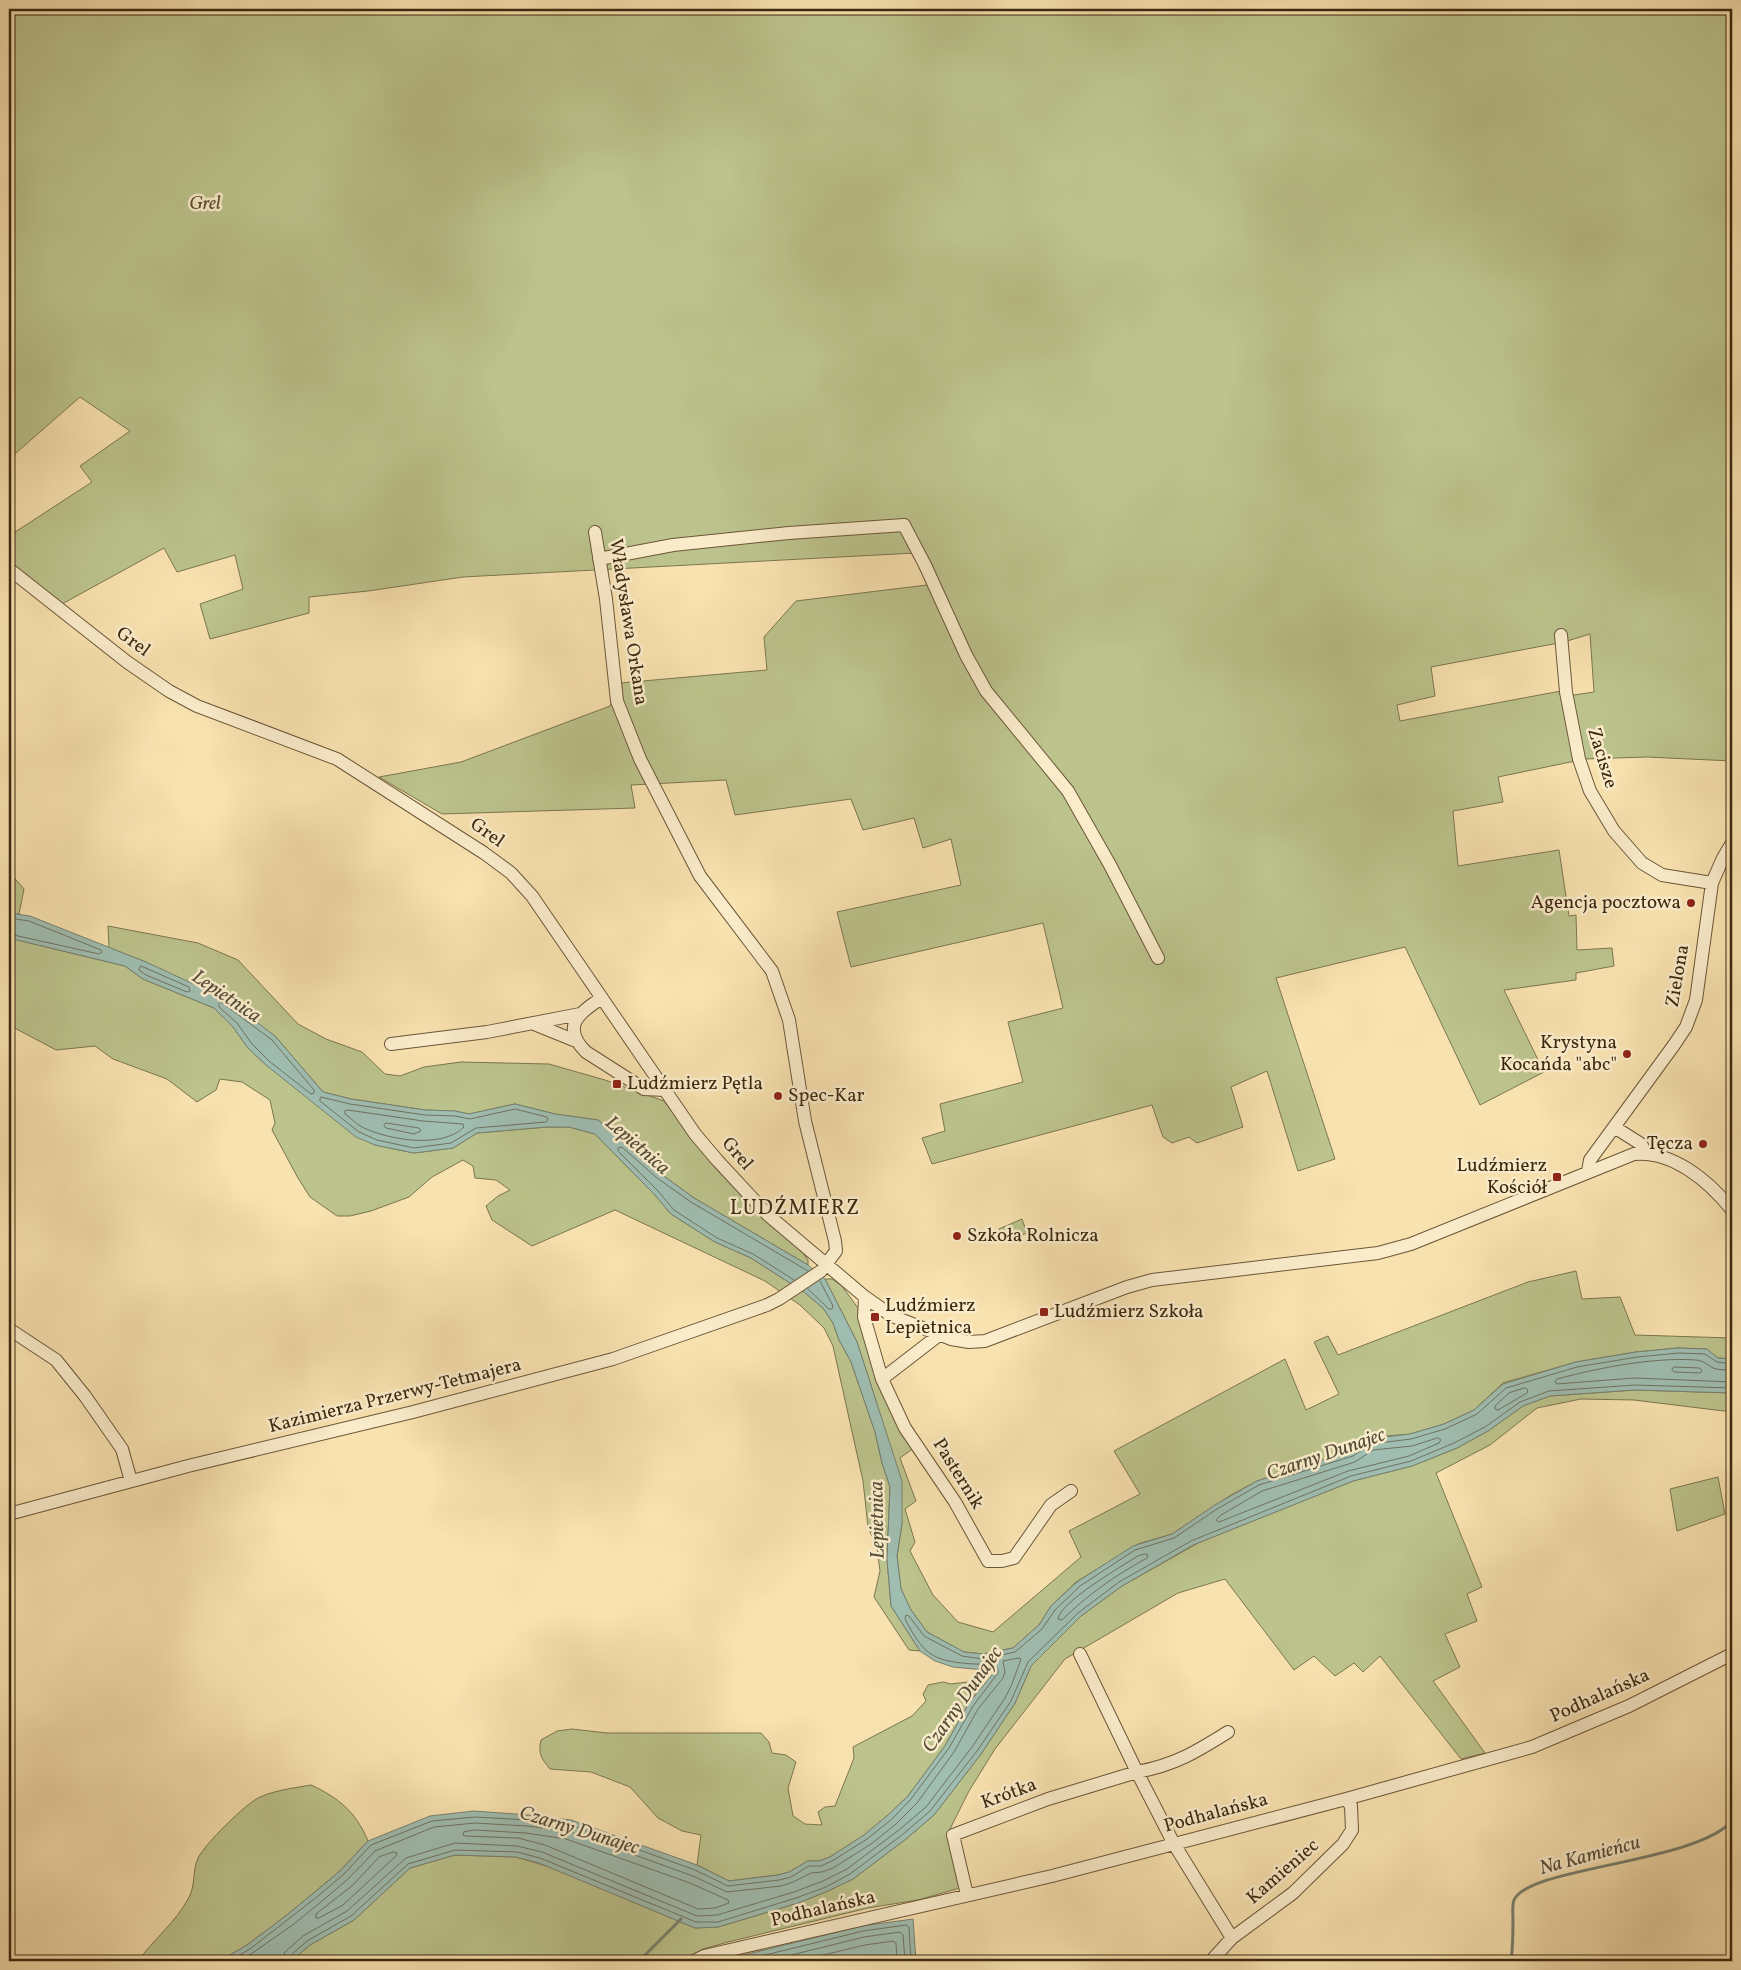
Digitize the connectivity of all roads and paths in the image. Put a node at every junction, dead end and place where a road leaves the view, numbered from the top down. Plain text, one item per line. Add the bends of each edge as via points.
1 (594, 532) dead end
2 (599, 559) junction
3 (9, 569) edge
4 (1561, 635) dead end
5 (1732, 843) edge
6 (1712, 883) junction
7 (1158, 958) dead end
8 (602, 998) junction
9 (580, 1014) junction
10 (534, 1024) junction
11 (576, 1041) junction
12 (391, 1044) dead end
13 (664, 1090) junction
14 (1614, 1127) junction
15 (1646, 1153) junction
16 (1588, 1171) junction
17 (1732, 1210) edge
18 (823, 1268) junction
19 (865, 1297) junction
20 (9, 1329) edge
21 (939, 1335) junction
22 (882, 1379) junction
23 (131, 1482) junction
24 (1071, 1491) dead end
25 (9, 1514) edge
26 (1080, 1654) dead end
27 (1732, 1654) edge
28 (1228, 1732) dead end
29 (1137, 1772) junction
30 (1346, 1799) junction
31 (1174, 1844) junction
32 (967, 1895) junction
33 (1232, 1938) junction
34 (694, 1961) edge
35 (1211, 1961) edge

1 - 2 street, Władysława Orkana
2 - 7 street via 672,545 904,525 986,691 1068,791
2 - 18 street, Władysława Orkana via 617,701 640,759 700,876 772,971 789,1020 805,1121 836,1246
3 - 8 street, Grel via 169,691 197,706 337,758 484,853 511,873 532,896
4 - 6 street, Zacisze via 1566,692 1579,759 1590,791 1614,832 1642,863 1662,876
5 - 6 street, Zielona
6 - 14 street, Zielona via 1692,1013 1674,1045
8 - 9 street
8 - 13 street, Grel
9 - 10 street
9 - 11 street via 574,1025
10 - 11 street
10 - 12 street
11 - 13 street via 586,1052 644,1089
13 - 18 street, Grel via 695,1134 745,1192
14 - 15 street via 1641,1144
14 - 16 street, Zielona via 1590,1160
15 - 16 street via 1623,1157
15 - 17 street via 1678,1163
16 - 21 street via 1411,1244 1378,1253 1152,1280 990,1340 969,1342
18 - 19 street
18 - 23 street, Kazimierza Przerwy-Tetmajera via 767,1304 613,1359
19 - 21 street via 892,1316
19 - 22 street, Pasternik via 864,1317
20 - 23 street via 56,1360 85,1396 122,1449
21 - 22 street
22 - 24 street, Pasternik via 905,1428 955,1502 988,1562 1014,1558 1051,1505
23 - 25 street, Kazimierza Przerwy-Tetmajera
26 - 29 street
27 - 30 street, Podhalańska via 1629,1706 1532,1747
28 - 29 street, Krótka via 1187,1757 1160,1768
29 - 31 street
29 - 32 street, Krótka via 1048,1799 953,1835
30 - 31 street, Podhalańska
30 - 33 street, Kamieniec via 1351,1806 1352,1830 1343,1844 1292,1893
31 - 32 street, Podhalańska
31 - 33 street
32 - 34 street, Podhalańska via 704,1956
33 - 35 street, Kamieniec

